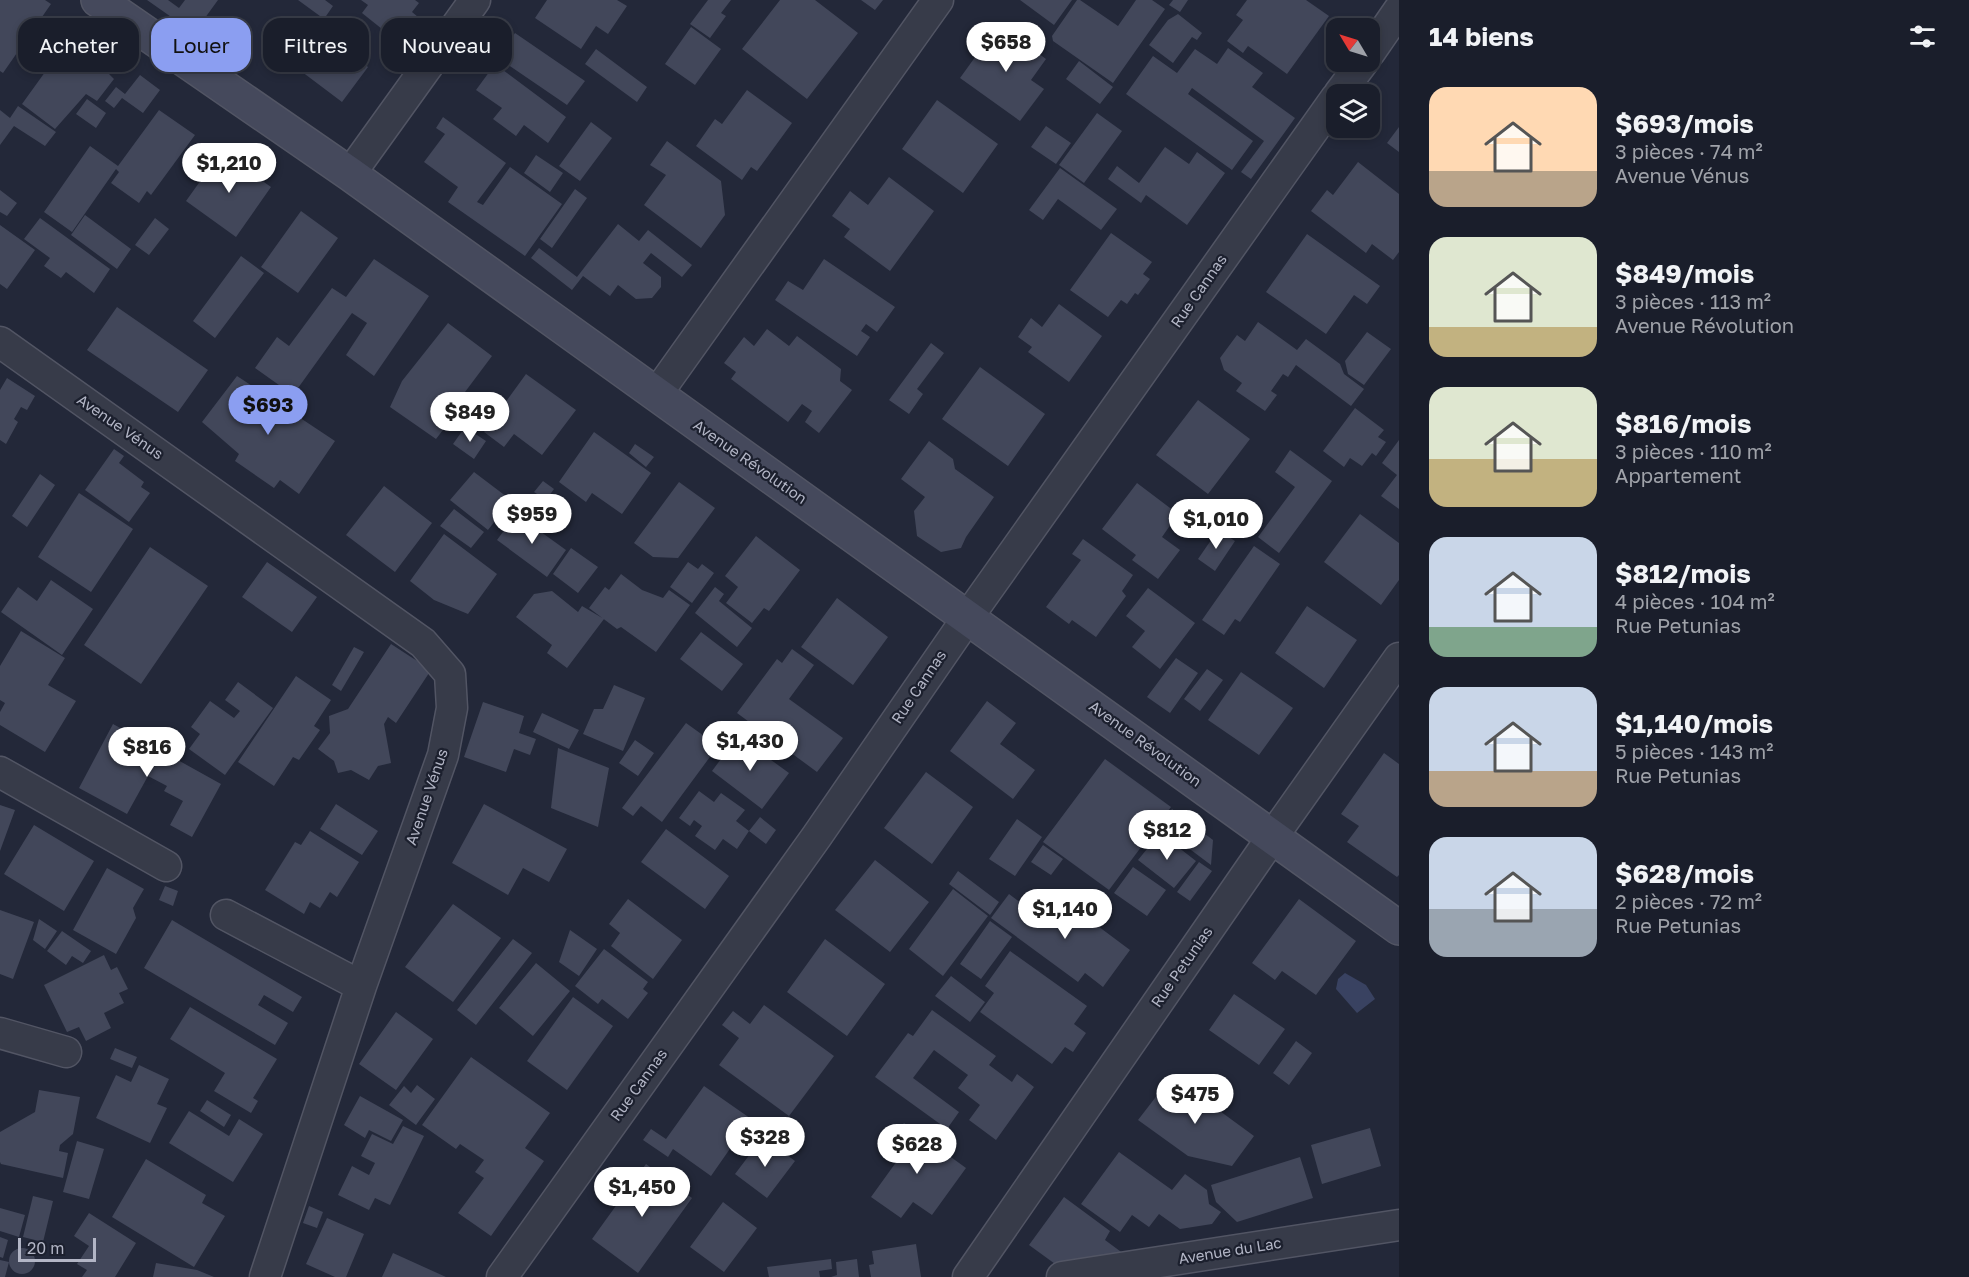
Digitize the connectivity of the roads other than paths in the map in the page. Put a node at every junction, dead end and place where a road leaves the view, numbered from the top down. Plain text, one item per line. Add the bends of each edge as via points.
1 (98, 0) edge
2 (475, 0) edge
3 (938, 0) edge
4 (1399, 10) edge
5 (1380, 38) edge
6 (1326, 113) edge
7 (350, 174) junction
8 (0, 342) edge
9 (656, 395) junction
10 (968, 617) junction
11 (1399, 658) edge
12 (0, 772) edge
13 (1272, 836) junction
14 (166, 866) dead end
15 (226, 915) dead end
16 (1399, 928) edge
17 (361, 986) junction
18 (0, 1033) edge
19 (66, 1052) dead end
20 (1399, 1225) edge
21 (265, 1277) edge
22 (502, 1277) edge
23 (968, 1277) edge
24 (1062, 1277) edge

1 - 7 street, Avenue Révolution
2 - 7 street
3 - 9 street
4 - 5 street
6 - 10 street, Rue Cannas
7 - 9 street, Avenue Révolution
8 - 17 street, Avenue Vénus via 423,643 450,674 452,708 443,755
9 - 10 street, Avenue Révolution
10 - 13 street, Avenue Révolution
10 - 22 street, Rue Cannas
11 - 13 street, Rue Petunias
12 - 14 street
13 - 16 street, Avenue Révolution
13 - 23 street, Rue Petunias
15 - 17 street
17 - 21 street, Avenue Vénus
18 - 19 street
20 - 24 street, Avenue du Lac

